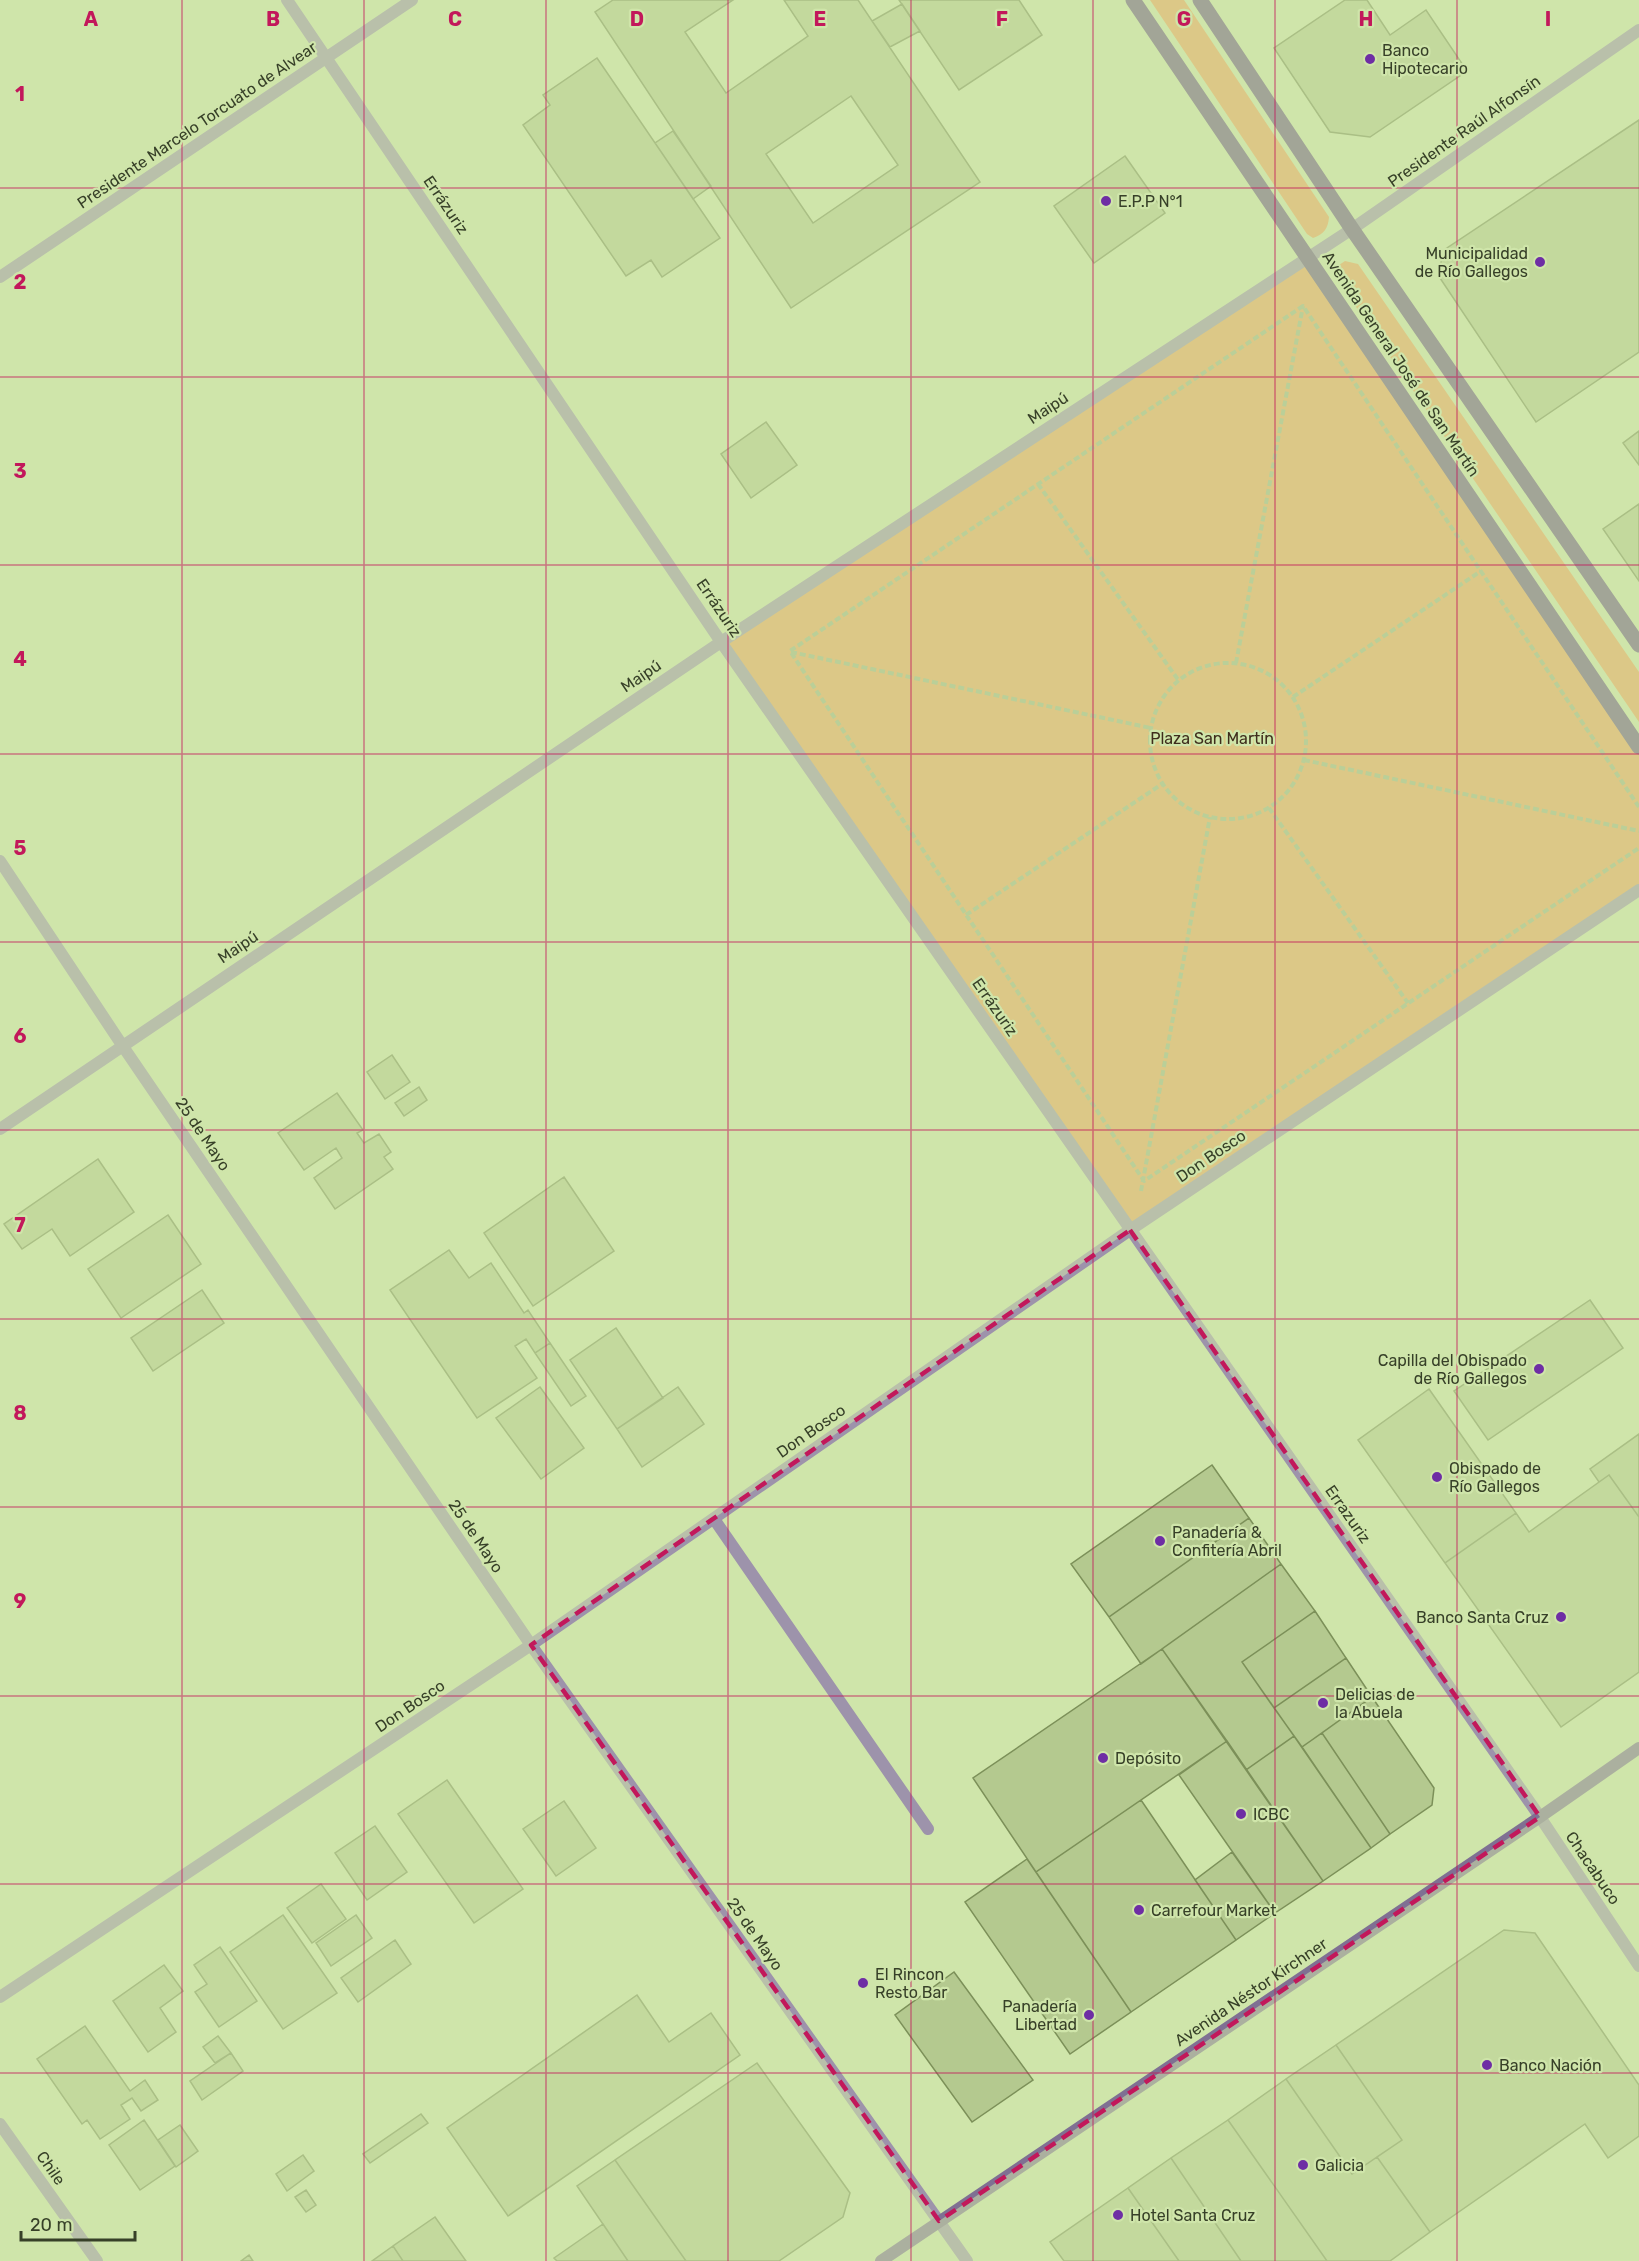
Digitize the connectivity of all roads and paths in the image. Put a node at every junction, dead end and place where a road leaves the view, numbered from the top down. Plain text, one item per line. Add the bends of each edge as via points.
1 (287, 0) edge
2 (412, 0) edge
3 (1133, 0) edge
4 (1200, 0) edge
5 (1639, 30) edge
6 (327, 58) junction
7 (1352, 229) junction
8 (1307, 258) junction
9 (0, 277) edge
10 (1303, 306) junction
11 (1038, 484) junction
12 (1481, 571) junction
13 (721, 642) junction
14 (1639, 645) edge
15 (790, 651) junction
16 (1236, 663) junction
17 (1179, 681) junction
18 (1293, 697) junction
19 (1151, 728) junction
20 (1639, 747) edge
21 (1304, 760) junction
22 (1162, 784) junction
23 (1639, 807) edge
24 (1269, 808) junction
25 (1210, 817) junction
26 (1639, 831) edge
27 (1639, 848) edge
28 (0, 861) edge
29 (1639, 890) edge
30 (966, 915) junction
31 (1408, 1003) junction
32 (122, 1045) junction
33 (0, 1130) edge
34 (1144, 1181) junction
35 (1130, 1230) junction
36 (714, 1518) junction
37 (531, 1645) junction
38 (1639, 1748) edge
39 (1540, 1818) junction
40 (928, 1829) dead end
41 (1639, 1966) edge
42 (0, 1997) edge
43 (0, 2124) edge
44 (939, 2221) junction
45 (97, 2261) edge
46 (881, 2261) edge
47 (967, 2261) edge

1 - 6 street, Errázuriz
2 - 6 street, Presidente Marcelo Torcuato de Alvear
3 - 8 main road, Avenida General José de San Martín
4 - 7 main road
5 - 7 street, Presidente Raúl Alfonsín
6 - 9 street, Presidente Marcelo Torcuato de Alvear
6 - 13 street, Errázuriz
7 - 8 street, Presidente Raúl Alfonsín
7 - 14 main road
8 - 13 street, Maipú
8 - 20 main road, Avenida General José de San Martín
10 - 11 path
10 - 12 path
10 - 16 path
11 - 15 path
11 - 17 path
12 - 18 path
12 - 23 path
13 - 32 street, Maipú
13 - 35 street, Errázuriz
15 - 19 path
15 - 30 path
16 - 17 path via 1196,670
16 - 18 path via 1277,680
17 - 19 path via 1156,710
18 - 21 path via 1306,738
19 - 22 path via 1150,748
21 - 24 path via 1285,795
21 - 26 path
22 - 25 path via 1191,811
22 - 30 path
24 - 25 path via 1251,816
24 - 31 path
25 - 34 path
27 - 31 path
28 - 32 street, 25 de Mayo
29 - 35 street, Don Bosco
30 - 34 path
31 - 34 path
32 - 33 street, Maipú
32 - 37 street, 25 de Mayo
34 - 35 path
35 - 36 street, Don Bosco
35 - 39 street, Errazuriz
36 - 37 street, Don Bosco
36 - 40 street
37 - 42 street, Don Bosco
37 - 44 street, 25 de Mayo
38 - 39 main road, Avenida Néstor Kirchner
39 - 41 street, Chacabuco
39 - 44 main road, Avenida Néstor Kirchner
43 - 45 street, Chile
44 - 46 main road, Avenida Néstor Kirchner
44 - 47 street, 25 de Mayo

